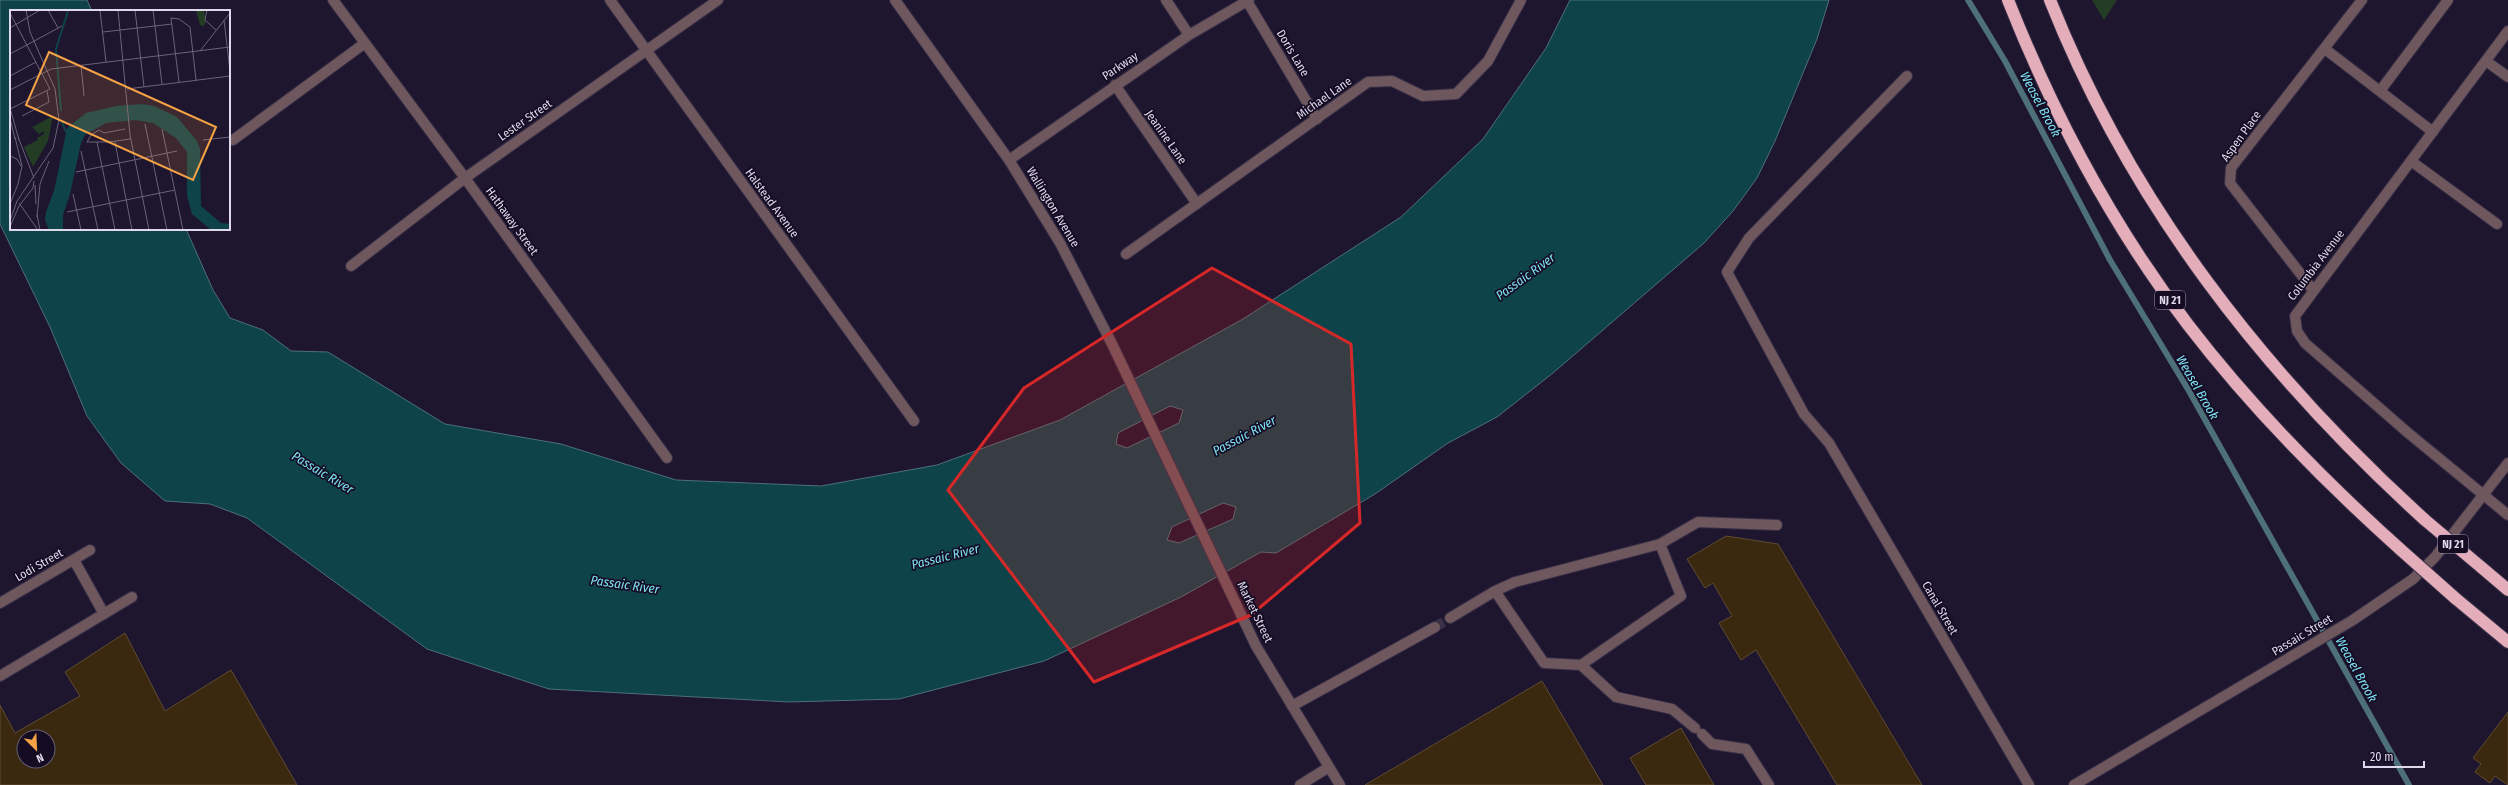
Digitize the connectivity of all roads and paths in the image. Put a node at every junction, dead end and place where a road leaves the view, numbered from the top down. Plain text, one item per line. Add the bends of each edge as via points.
1 (333, 0) edge
2 (610, 0) edge
3 (718, 0) edge
4 (895, 0) edge
5 (1166, 0) edge
6 (1521, 0) edge
7 (2008, 0) edge
8 (2050, 0) edge
9 (2362, 0) edge
10 (2448, 0) edge
11 (1248, 1) edge
12 (2508, 31) edge
13 (1189, 35) junction
14 (365, 43) junction
15 (2324, 49) junction
16 (646, 50) junction
17 (2486, 61) junction
18 (1907, 76) dead end
19 (2508, 77) edge
20 (1115, 85) junction
21 (2380, 91) junction
22 (1317, 119) junction
23 (2433, 132) junction
24 (233, 140) dead end
25 (1009, 160) junction
26 (2410, 161) junction
27 (465, 178) junction
28 (1197, 204) junction
29 (2497, 224) dead end
30 (1126, 254) dead end
31 (352, 266) dead end
32 (2313, 290) junction
33 (914, 421) dead end
34 (1159, 444) joint
35 (667, 458) dead end
36 (2508, 463) edge
37 (2483, 496) junction
38 (2508, 515) edge
39 (1777, 525) dead end
40 (1660, 544) junction
41 (90, 550) dead end
42 (74, 560) junction
43 (2508, 590) edge
44 (1495, 591) junction
45 (132, 597) dead end
46 (0, 603) edge
47 (104, 614) junction
48 (1450, 618) tunnel mouth
49 (1435, 627) tunnel mouth
50 (2508, 642) edge
51 (1581, 665) junction
52 (0, 676) edge
53 (1292, 706) junction
54 (1329, 767) junction
55 (1300, 785) edge
56 (1340, 785) edge
57 (1769, 785) edge
58 (2029, 785) edge
59 (2074, 785) edge

1 - 14 street, Hathaway Street
2 - 16 street, Halstead Avenue
3 - 16 street, Lester Street
4 - 25 street, Wallington Avenue
5 - 13 street
6 - 22 street, Michael Lane via 1488,61 1456,94 1423,96 1392,81 1368,82
7 - 50 highway, NJ 21, bridge via 2071,140 2098,190 2189,326 2258,408 2332,487 2455,598
8 - 43 highway, NJ 21, bridge via 2110,129 2159,214 2219,301 2312,410 2425,520
9 - 15 street, Aspen Place
10 - 21 street
11 - 13 street, Parkway
11 - 22 street, Doris Lane
12 - 17 street, Columbia Avenue
13 - 20 street, Parkway
14 - 24 street
14 - 27 street, Hathaway Street
15 - 21 street
15 - 32 street, Aspen Place via 2231,168 2230,183
16 - 27 street, Lester Street
16 - 33 street, Halstead Avenue
17 - 19 street
17 - 23 street, Columbia Avenue
18 - 58 street, Canal Street via 1749,238 1727,272 1804,414 1829,443
20 - 25 street, Parkway
20 - 28 street, Jeanine Lane
21 - 23 street
22 - 28 street, Michael Lane
23 - 26 street, Columbia Avenue
25 - 34 street, Wallington Avenue via 1060,243 1112,344
26 - 29 street
26 - 32 street, Columbia Avenue
27 - 31 street, Lester Street
27 - 35 street, Hathaway Street
28 - 30 street, Michael Lane
32 - 37 street, Columbia Avenue via 2295,316 2297,331 2305,343
34 - 53 street, Market Street via 1256,646
36 - 37 street, Passaic Street
37 - 38 street, Columbia Avenue
37 - 59 street, Passaic Street via 2435,557 2413,579 2314,643
39 - 40 street via 1698,522
40 - 44 street via 1515,582
40 - 51 street via 1681,596
41 - 42 street, Lodi Street
42 - 46 street, Lodi Street
42 - 47 street
44 - 48 street
44 - 51 street via 1544,663
45 - 47 street
47 - 52 street
49 - 53 street
51 - 57 street via 1616,697 1672,709 1712,744 1746,750
53 - 54 street, Market Street
54 - 55 street
54 - 56 street, Market Street

